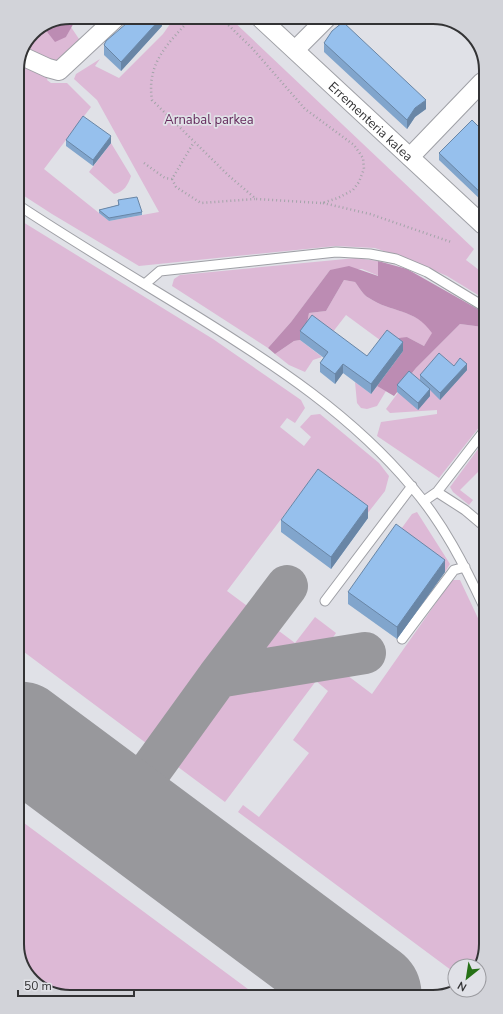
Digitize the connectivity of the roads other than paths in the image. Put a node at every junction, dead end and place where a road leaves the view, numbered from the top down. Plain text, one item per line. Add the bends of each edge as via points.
1 (109, 24) edge
2 (267, 24) edge
3 (321, 24) edge
4 (295, 50) junction
5 (26, 58) edge
6 (479, 85) edge
7 (410, 157) junction
8 (24, 209) edge
9 (479, 221) edge
10 (145, 284) junction
11 (479, 304) edge
12 (479, 438) edge
13 (412, 486) junction
14 (437, 492) junction
15 (424, 501) junction
16 (479, 522) edge
17 (465, 567) junction
18 (479, 598) edge
19 (325, 601) dead end
20 (402, 639) dead end

1 - 5 street via 58,71
2 - 4 street, Errementeria kalea
3 - 4 street
4 - 7 street, Errementeria kalea
6 - 7 street
7 - 9 street, Errementeria kalea
8 - 10 lane
10 - 11 lane via 160,271 336,252 396,259 427,272
10 - 13 lane via 301,385 348,422
12 - 14 lane
13 - 15 lane
13 - 19 lane
14 - 15 lane
14 - 16 lane
15 - 17 lane
17 - 18 lane
17 - 20 lane via 454,570

